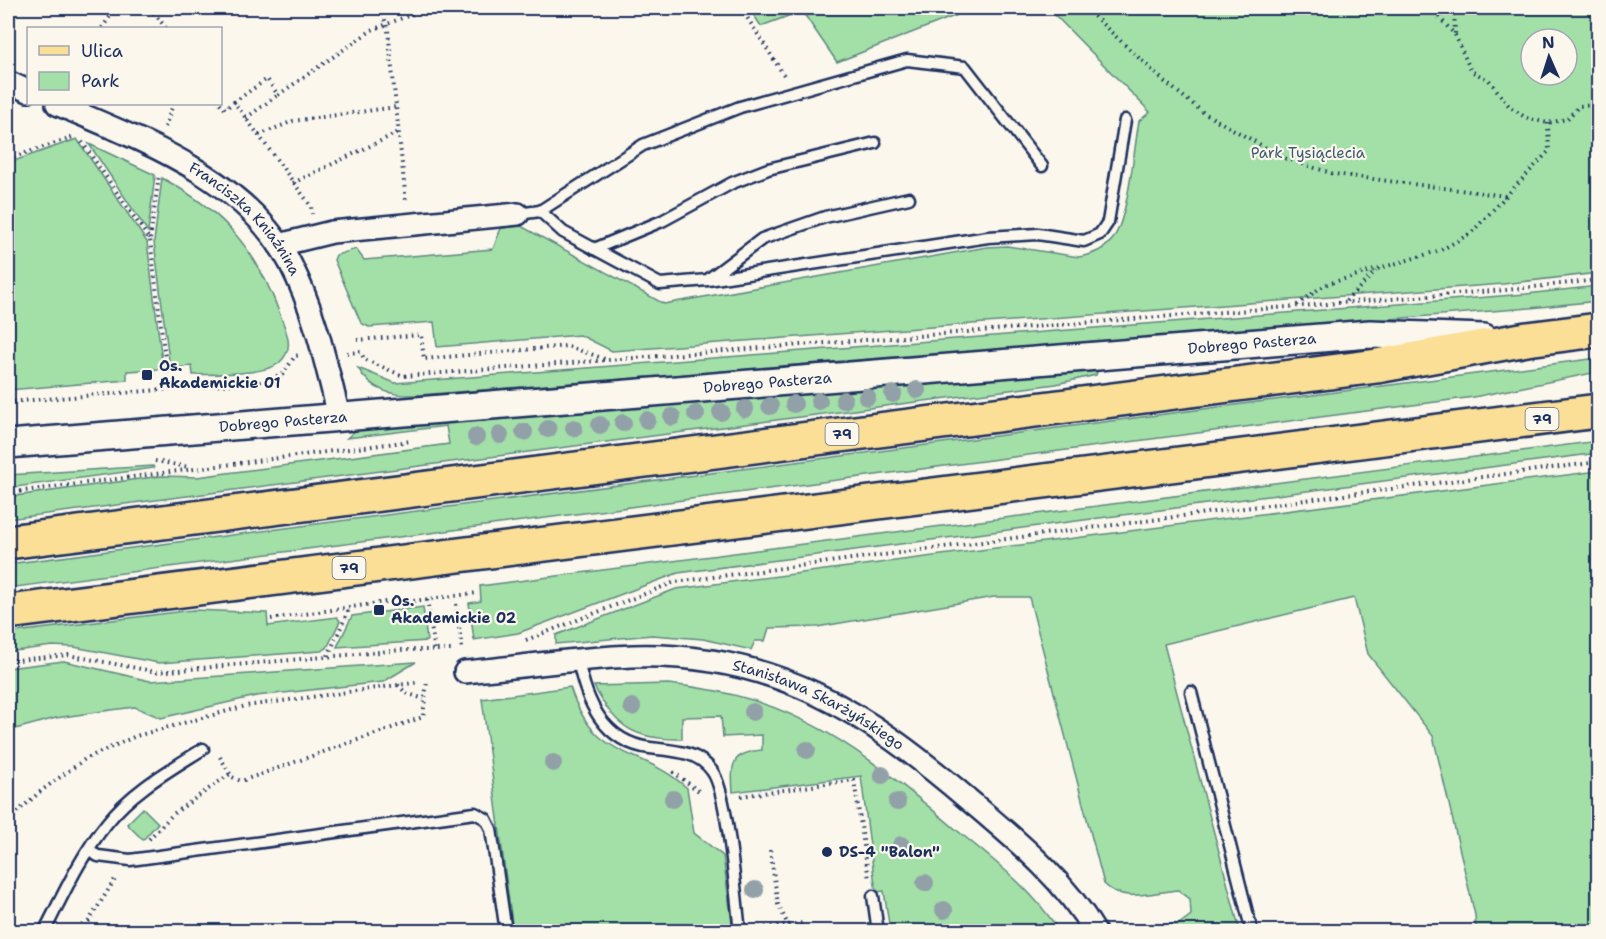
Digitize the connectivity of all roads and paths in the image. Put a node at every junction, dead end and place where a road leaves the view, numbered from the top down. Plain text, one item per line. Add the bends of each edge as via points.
1 (116, 8) edge
2 (150, 8) edge
3 (381, 8) edge
4 (428, 8) edge
5 (741, 8) edge
6 (1085, 8) edge
7 (1431, 8) edge
8 (1454, 8) edge
9 (385, 25) junction
10 (103, 27) edge
11 (165, 27) edge
12 (1455, 35) junction
13 (8, 82) edge
14 (27, 91) edge
15 (788, 93) junction
16 (278, 95) junction
17 (234, 102) junction
18 (59, 105) edge
19 (173, 105) edge
20 (222, 105) edge
21 (1599, 105) edge
22 (396, 107) junction
23 (246, 118) junction
24 (1125, 120) dead end
25 (1548, 123) junction
26 (164, 128) dead end
27 (399, 132) junction
28 (259, 135) junction
29 (875, 143) dead end
30 (8, 159) edge
31 (1042, 166) dead end
32 (160, 172) dead end
33 (293, 183) junction
34 (1506, 196) junction
35 (406, 197) dead end
36 (909, 198) dead end
37 (310, 206) dead end
38 (540, 211) junction
39 (518, 214) joint
40 (150, 240) junction
41 (279, 245) junction
42 (594, 249) junction
43 (1377, 270) junction
44 (708, 280) junction
45 (1599, 280) edge
46 (1345, 303) junction
47 (1297, 306) junction
48 (1599, 330) edge
49 (1527, 339) junction
50 (357, 340) dead end
51 (350, 352) dead end
52 (300, 356) dead end
53 (609, 360) junction
54 (170, 389) junction
55 (8, 402) edge
56 (1599, 411) edge
57 (339, 416) junction
58 (415, 441) dead end
59 (8, 444) edge
60 (1599, 462) edge
61 (8, 493) edge
62 (8, 542) edge
63 (478, 593) dead end
64 (427, 600) junction
65 (456, 604) dead end
66 (349, 609) junction
67 (8, 612) edge
68 (271, 619) dead end
69 (553, 629) dead end
70 (402, 650) dead end
71 (435, 651) dead end
72 (328, 656) junction
73 (578, 660) junction
74 (8, 661) edge
75 (465, 672) joint
76 (427, 680) dead end
77 (397, 685) dead end
78 (1191, 692) dead end
79 (424, 699) junction
80 (203, 749) joint
81 (230, 774) junction
82 (722, 797) junction
83 (770, 850) dead end
84 (89, 851) junction
85 (130, 860) junction
86 (873, 896) joint
87 (803, 923) dead end
88 (788, 925) junction
89 (778, 926) dead end
90 (44, 932) edge
91 (82, 932) edge
92 (506, 932) edge
93 (740, 932) edge
94 (878, 932) edge
95 (1095, 932) edge
96 (1252, 932) edge

1 - 10 path
2 - 11 path
3 - 9 path
4 - 9 path
5 - 15 path via 784,73
6 - 34 path via 1204,113 1284,158 1334,174
7 - 12 path
8 - 12 path
9 - 16 path
9 - 22 path
12 - 25 path via 1471,70 1489,80 1509,106 1526,118
13 - 14 street
15 - 31 lane via 907,60 965,67
15 - 38 lane via 740,107 644,146
16 - 17 path via 267,79
16 - 23 path
17 - 20 path via 225,109
17 - 23 path
18 - 41 street, Franciszka Kniaźnina via 158,149 204,175 237,200
19 - 26 path
21 - 25 path via 1579,106 1567,119
22 - 27 path
22 - 28 path via 293,121
23 - 28 path
24 - 44 lane via 1110,214 1104,228 1092,239 1077,242 1038,234 988,237
25 - 34 path via 1549,151
27 - 33 path
27 - 35 path
28 - 33 path
29 - 42 lane via 768,169
30 - 40 path via 78,135
32 - 40 path
33 - 37 path
34 - 43 path via 1472,233 1441,250
36 - 44 lane via 825,217 762,239
38 - 39 lane
38 - 42 lane via 563,232
39 - 41 street via 332,232
40 - 54 path
41 - 57 street, Franciszka Kniaźnina via 304,293
42 - 44 lane via 660,284
43 - 46 path
43 - 47 path via 1324,285
45 - 46 path
46 - 47 path
47 - 53 path
48 - 49 main road, 79
49 - 57 street, Dobrego Pasterza via 1370,334
49 - 62 main road, 79 via 1377,366
50 - 53 path via 421,335 424,358 567,346
51 - 53 path via 361,352 364,358 403,376
52 - 54 path via 294,356 283,374 269,380
54 - 55 path
56 - 67 main road, 79
57 - 59 street, Dobrego Pasterza
58 - 61 path
60 - 69 path via 675,582
63 - 64 path
64 - 66 path
64 - 71 path
65 - 75 path
66 - 68 path
66 - 72 path
70 - 72 path
72 - 74 path via 157,672 68,655
73 - 75 street, Stanisława Skarżyńskiego
73 - 82 lane via 591,704 612,733 637,746 679,751 700,759 718,779
73 - 95 street, Stanisława Skarżyńskiego via 633,656 717,661 758,670 817,693 931,767 1034,856 1081,909
76 - 79 path
77 - 79 path
78 - 96 lane
79 - 81 path via 423,717 241,781
80 - 81 path via 214,749
80 - 84 lane via 150,783 108,822
81 - 85 path via 173,814
82 - 86 path via 854,780
82 - 93 lane
83 - 88 path via 778,904
84 - 85 lane
84 - 90 lane
85 - 91 path
85 - 92 lane via 475,813 486,819 491,830
86 - 94 lane
87 - 88 path
88 - 89 path

